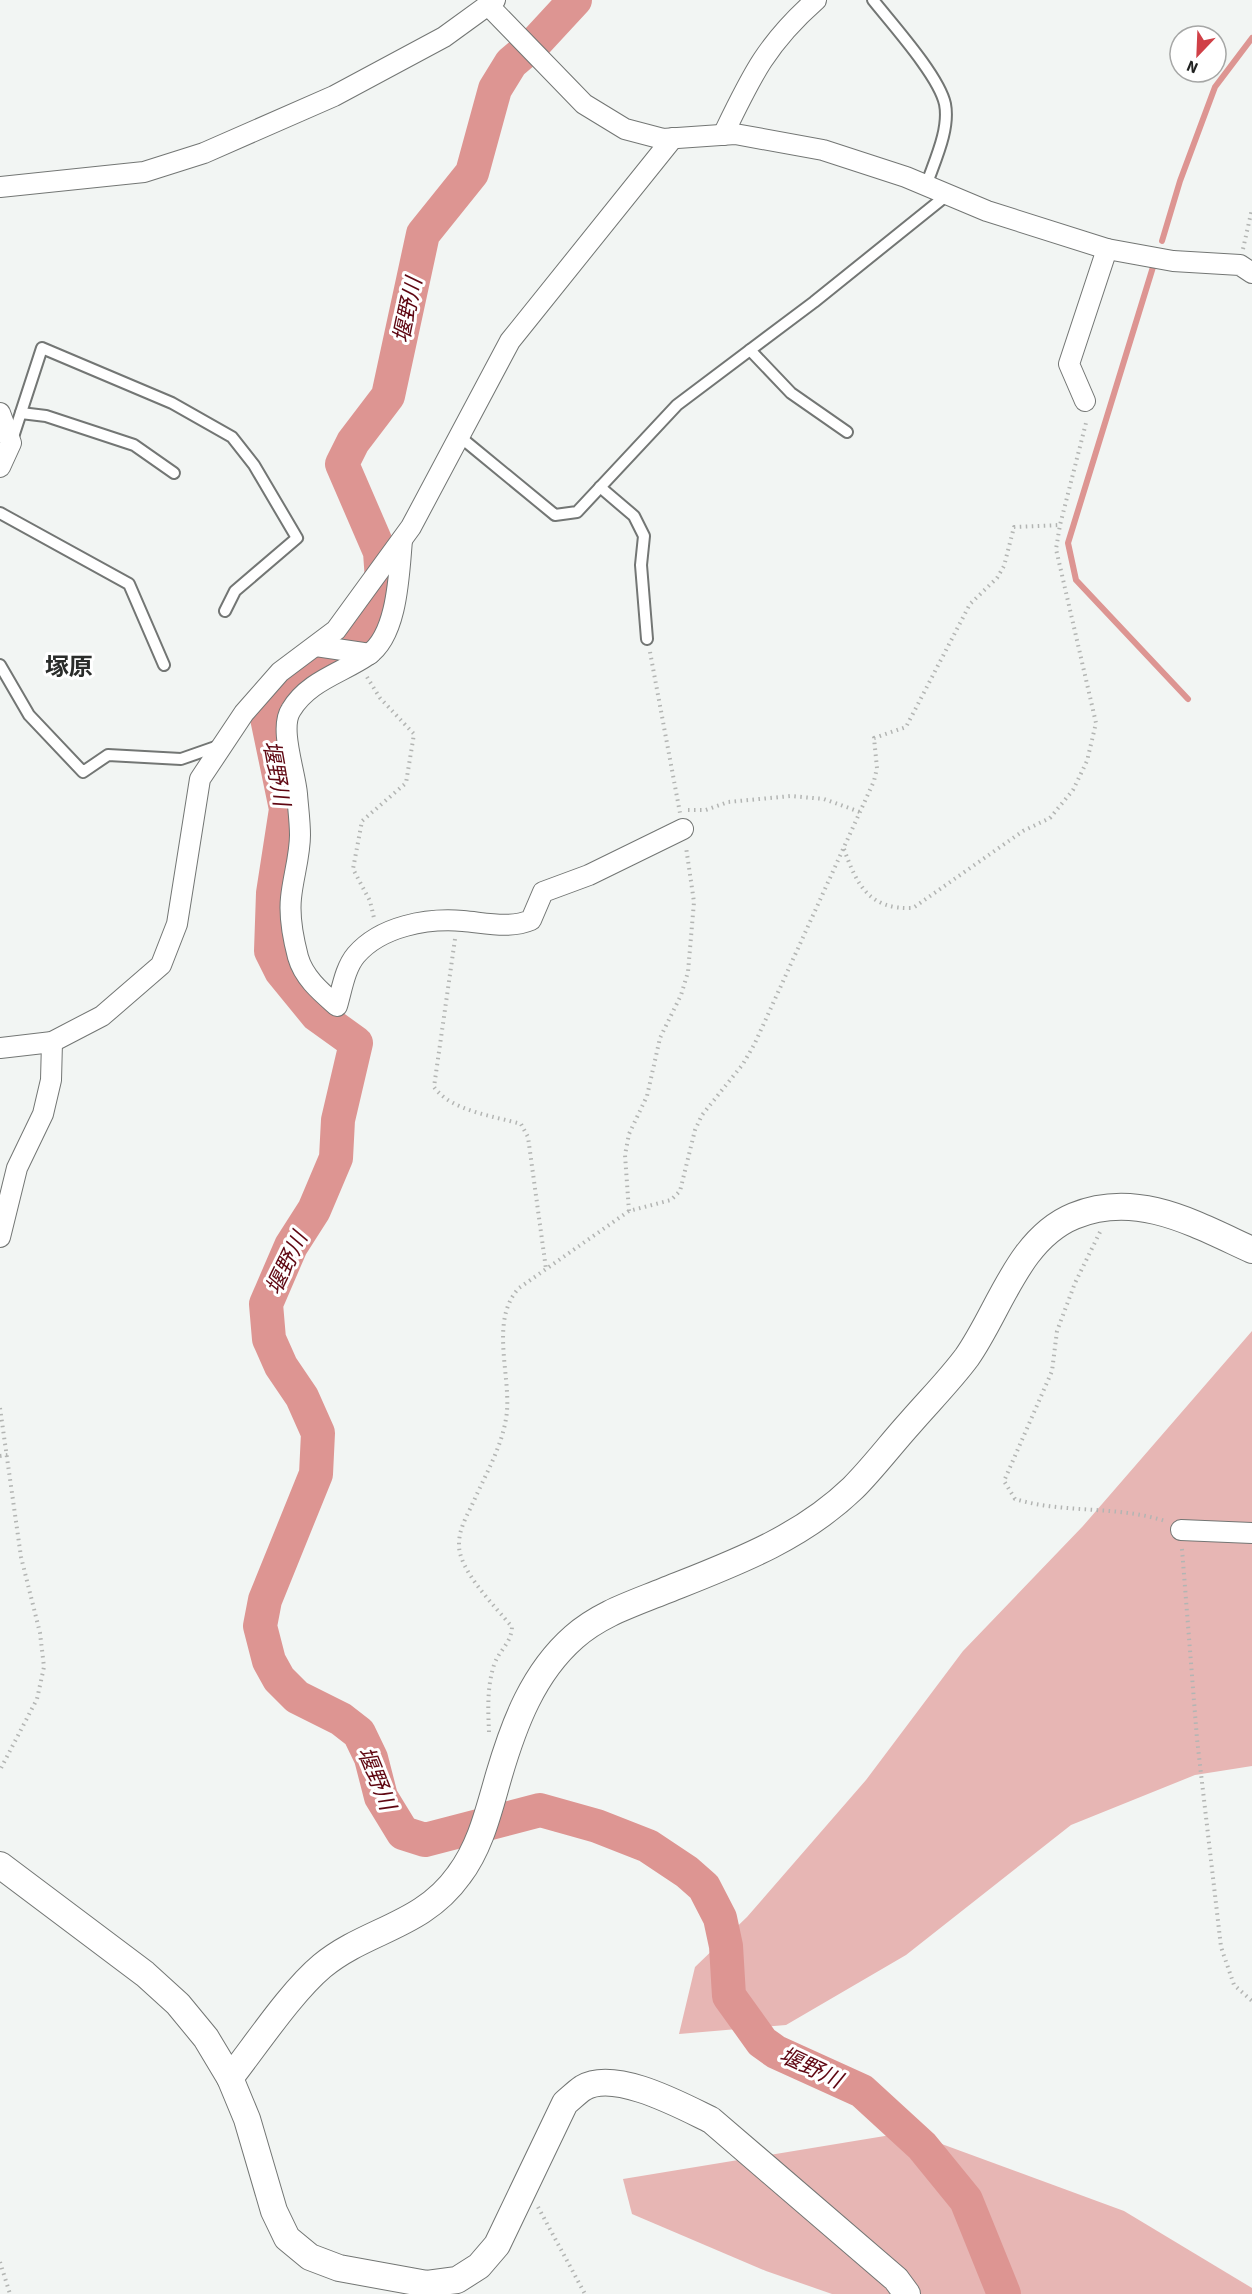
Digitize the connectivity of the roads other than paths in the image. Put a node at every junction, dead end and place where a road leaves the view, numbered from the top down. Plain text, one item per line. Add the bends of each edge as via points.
1 (816, 0) edge
2 (873, 0) edge
3 (492, 2) edge
4 (723, 135) junction
5 (673, 138) junction
6 (926, 186) junction
7 (0, 187) edge
8 (947, 195) junction
9 (1107, 249) junction
10 (1246, 269) edge
11 (750, 350) junction
12 (1085, 401) road end
13 (0, 412) edge
14 (21, 413) junction
15 (847, 432) dead end
16 (459, 436) junction
17 (11, 443) junction
18 (0, 467) edge
19 (174, 473) dead end
20 (600, 487) junction
21 (0, 513) edge
22 (399, 544) junction
23 (225, 611) dead end
24 (647, 639) road end
25 (320, 646) junction
26 (363, 656) junction
27 (0, 665) edge
28 (164, 665) dead end
29 (224, 744) junction
30 (683, 829) road end
31 (52, 1042) junction
32 (0, 1048) edge
33 (0, 1237) edge
34 (1252, 1250) edge
35 (1181, 1530) road end
36 (1252, 1533) edge
37 (0, 1865) edge
38 (230, 2078) junction
39 (907, 2294) edge

1 - 4 street via 776,39 756,66
2 - 6 lane via 937,84 945,105 944,131
3 - 5 street via 584,104 625,129
3 - 7 street via 444,38 334,96 204,153 144,172
4 - 5 street
4 - 6 street via 823,150
5 - 16 street via 510,341
6 - 8 street
8 - 9 street
8 - 11 lane
9 - 10 street
9 - 12 street via 1069,364
11 - 15 lane via 791,393
11 - 20 lane via 677,405
13 - 17 street
14 - 17 lane
14 - 19 lane via 46,416 134,446
14 - 23 lane via 42,348 172,404 232,437 254,465 297,538 235,591
16 - 20 lane via 555,514 577,512
16 - 22 street
17 - 18 street
20 - 24 lane via 634,516 644,536 641,565
21 - 28 lane via 129,584
22 - 25 street
22 - 26 street via 394,612 385,632
25 - 26 street
25 - 29 street via 280,672 244,713
26 - 30 street via 301,696 285,726 295,773 300,836 290,900 293,936 299,960 314,985 337,1006 346,972 356,955 378,936 416,923 457,921 517,926 531,920 543,892 589,875
27 - 29 lane via 29,715 83,772 108,755 181,759
29 - 31 street via 200,779 177,924 160,965 102,1016
31 - 32 street
31 - 33 street via 51,1080 43,1114 17,1168
34 - 38 street via 1171,1214 1138,1206 1107,1207 1074,1215 1044,1232 1022,1260 989,1325 964,1361 853,1488 814,1521 766,1550 603,1616 552,1658 513,1730 474,1851 459,1876 417,1916 347,1948 320,1968
35 - 36 street
37 - 38 street via 145,1974 178,2004 206,2038
38 - 39 street via 248,2119 274,2211 287,2238 310,2257 339,2268 427,2284 458,2280 479,2266 497,2245 565,2103 584,2087 608,2082 638,2089 711,2120 896,2279

